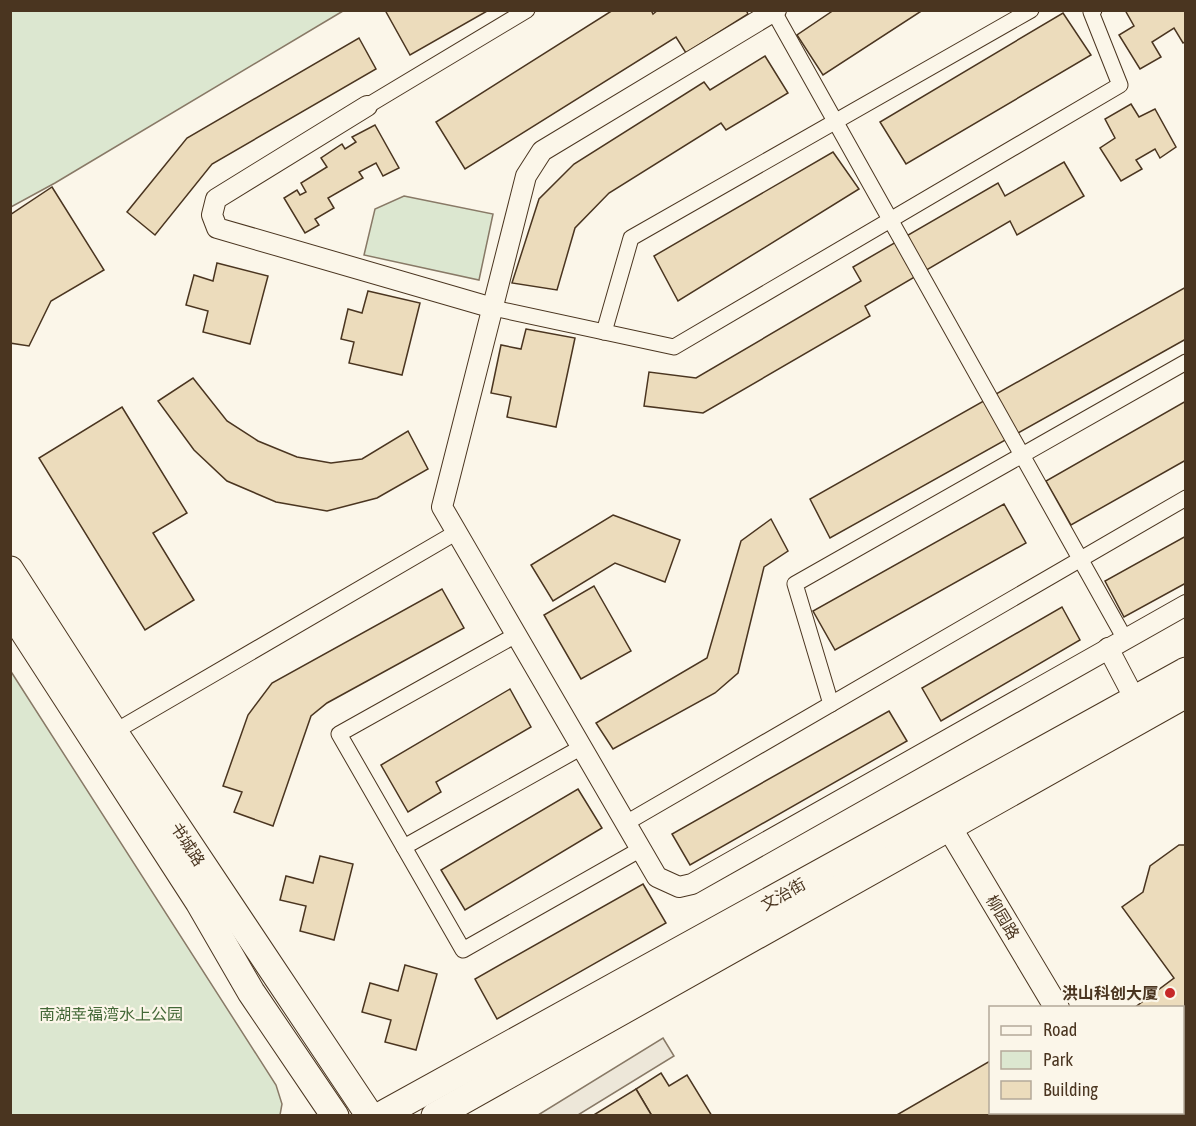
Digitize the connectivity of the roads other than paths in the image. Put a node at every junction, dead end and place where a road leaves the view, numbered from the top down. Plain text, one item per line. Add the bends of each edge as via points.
1 (527, 10) edge
2 (1031, 10) edge
3 (775, 11) edge
4 (1092, 11) edge
5 (367, 106) joint
6 (835, 122) junction
7 (891, 220) junction
8 (493, 308) junction
9 (604, 332) junction
10 (1185, 362) edge
11 (1022, 455) junction
12 (1185, 498) edge
13 (457, 532) junction
14 (1080, 559) junction
15 (10, 570) edge
16 (1185, 605) edge
17 (10, 610) edge
18 (516, 635) junction
19 (1117, 644) junction
20 (1185, 671) edge
21 (1183, 700) edge
22 (831, 704) junction
23 (1140, 708) junction
24 (114, 732) junction
25 (582, 747) junction
26 (626, 823) junction
27 (949, 827) junction
28 (404, 848) junction
29 (641, 849) junction
30 (1056, 1006) edge
31 (335, 1116) edge
32 (369, 1116) edge
33 (380, 1116) edge
34 (435, 1116) edge

1 - 5 street
2 - 6 street
3 - 6 street
3 - 8 street via 542,151 526,176
4 - 7 street via 1120,85
5 - 8 street via 216,199 212,215 217,228
6 - 7 street
6 - 9 street via 631,238
7 - 9 street via 674,347
7 - 11 street
8 - 9 street
8 - 13 street via 442,507
10 - 11 street
11 - 14 street
11 - 22 street via 795,585
12 - 14 street
13 - 18 street
13 - 24 street
14 - 19 street
14 - 22 street
15 - 24 main road, 书城路
16 - 19 street
17 - 31 main road, 书城路 via 199,902 251,992
18 - 25 street
18 - 28 street via 339,734
19 - 23 street
19 - 29 street via 692,884 679,887 657,877
20 - 23 main road, 文治街
21 - 23 main road, 文治街
22 - 26 street
23 - 27 main road, 文治街
23 - 33 main road, 文治街
24 - 32 main road, 书城路
25 - 26 street
25 - 28 street
26 - 29 street
27 - 30 street, 柳园路
27 - 34 main road, 文治街
28 - 29 street via 463,950

